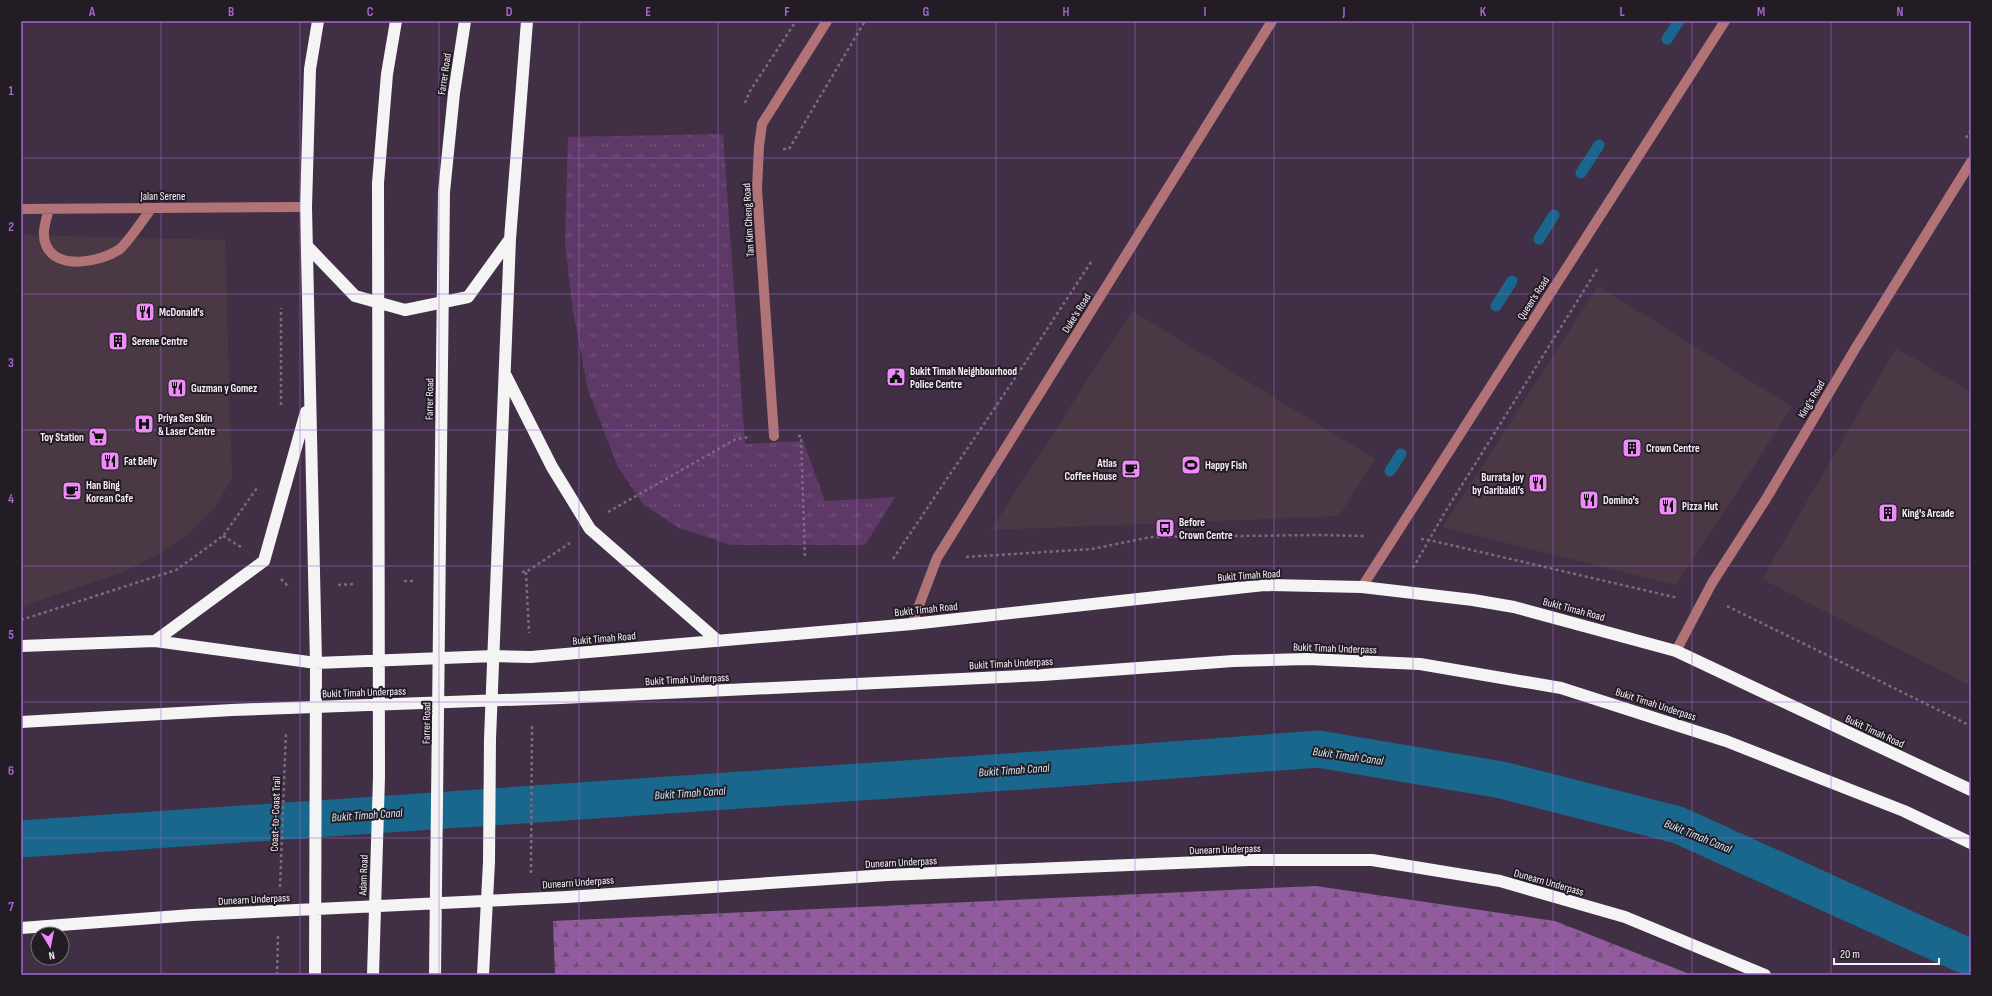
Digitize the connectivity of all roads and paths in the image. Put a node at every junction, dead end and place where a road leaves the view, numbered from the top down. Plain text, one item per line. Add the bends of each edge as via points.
1 (318, 21) edge
2 (396, 21) edge
3 (465, 21) edge
4 (527, 21) edge
5 (827, 21) edge
6 (865, 21) edge
7 (1272, 21) edge
8 (1725, 21) edge
9 (759, 146) junction
10 (1971, 162) edge
11 (306, 207) junction
12 (152, 208) junction
13 (21, 209) edge
14 (49, 209) junction
15 (510, 239) junction
16 (308, 247) junction
17 (1093, 258) dead end
18 (1601, 263) dead end
19 (281, 307) dead end
20 (506, 375) junction
21 (309, 402) junction
22 (281, 408) dead end
23 (774, 436) junction
24 (259, 486) dead end
25 (608, 511) dead end
26 (1370, 537) dead end
27 (1429, 540) junction
28 (937, 558) junction
29 (805, 559) dead end
30 (892, 559) dead end
31 (1362, 587) junction
32 (1400, 591) junction
33 (1702, 603) junction
34 (21, 620) edge
35 (912, 624) junction
36 (155, 641) junction
37 (718, 641) junction
38 (21, 646) edge
39 (1676, 651) junction
40 (494, 656) junction
41 (316, 663) junction
42 (21, 722) edge
43 (1971, 726) edge
44 (532, 728) dead end
45 (286, 733) dead end
46 (1971, 790) edge
47 (1971, 844) edge
48 (531, 877) dead end
49 (280, 888) dead end
50 (21, 928) edge
51 (315, 975) edge
52 (373, 975) edge
53 (435, 975) edge
54 (483, 975) edge
55 (1765, 975) edge

1 - 11 highway via 310,69
2 - 52 highway, Adam Road via 387,74 378,183 379,777
3 - 53 highway, Farrer Road via 454,93 444,192
4 - 15 highway
5 - 9 street, Tan Kim Cheng Road via 762,124
6 - 9 path via 789,149
7 - 28 street, Duke's Road
8 - 31 street, Queen's Road
9 - 23 street, Tan Kim Cheng Road via 757,189
10 - 33 street, King's Road
11 - 12 street, Jalan Serene
11 - 16 highway
12 - 14 street, Jalan Serene
12 - 14 street via 120,248 93,260 67,262 52,255 45,244 44,231
13 - 14 street, Jalan Serene
15 - 16 highway via 468,297 405,310 355,296
15 - 20 highway
16 - 21 highway
17 - 30 path
18 - 27 path
19 - 22 path
20 - 37 highway via 552,467 590,529
20 - 40 highway
21 - 36 highway via 264,561
21 - 41 highway via 314,504
23 - 25 path via 736,439
23 - 29 path via 801,436
24 - 34 path via 223,536 176,570
26 - 28 path via 1151,537 1092,549
27 - 32 path
27 - 33 path
28 - 35 street, Duke's Road
31 - 32 highway, Bukit Timah Road
31 - 35 highway, Bukit Timah Road via 1264,585
32 - 39 highway, Bukit Timah Road via 1514,607
33 - 39 street, King's Road
33 - 43 path via 1723,604
35 - 37 highway, Bukit Timah Road
36 - 38 highway, Bukit Timah Road
36 - 41 highway, Bukit Timah Road
37 - 40 highway, Bukit Timah Road via 531,657
39 - 46 highway, Bukit Timah Road
40 - 41 highway, Bukit Timah Road
40 - 54 highway via 490,740 490,862
41 - 51 highway
42 - 47 highway, Bukit Timah Underpass via 232,710 569,698 1028,676 1233,661 1307,659 1420,664 1561,688 1719,738 1904,812
44 - 48 path
45 - 49 path, Coast-to-Coast Trail
50 - 55 highway, Dunearn Underpass via 192,915 567,897 895,875 1249,860 1372,860 1500,881 1626,917

